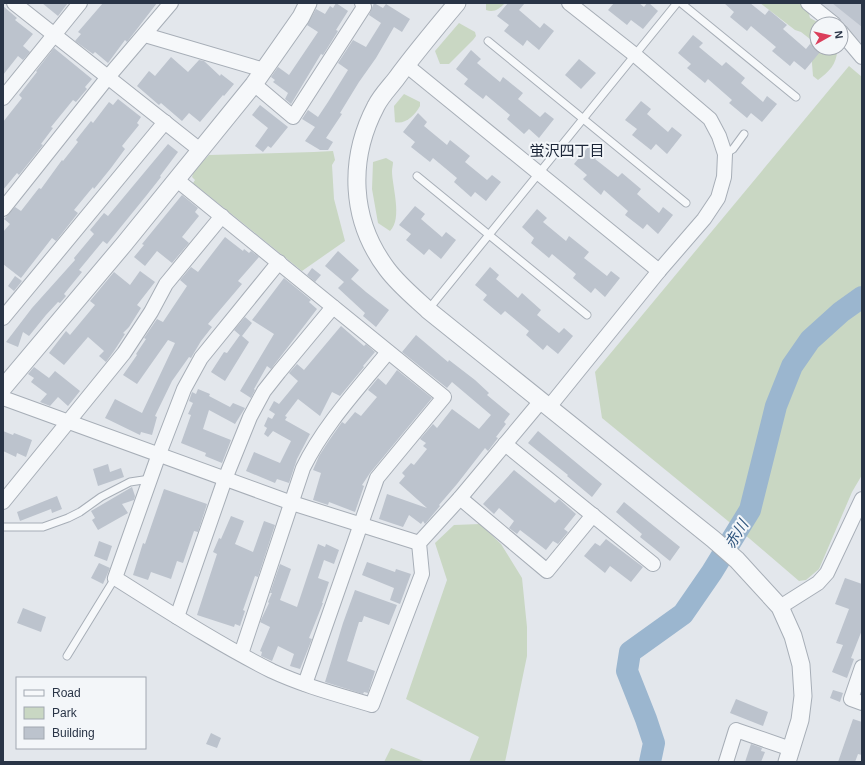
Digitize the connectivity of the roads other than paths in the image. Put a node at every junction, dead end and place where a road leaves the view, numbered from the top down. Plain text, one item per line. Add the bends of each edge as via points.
1 (14, 3) edge
2 (80, 3) edge
3 (171, 3) edge
4 (308, 3) edge
5 (362, 3) edge
6 (457, 3) edge
7 (569, 3) edge
8 (677, 3) edge
9 (681, 3) edge
10 (808, 3) edge
11 (824, 16) edge
12 (54, 35) junction
13 (145, 35) junction
14 (488, 41) dead end
15 (849, 42) edge
16 (635, 56) junction
17 (862, 57) edge
18 (406, 66) junction
19 (264, 70) junction
20 (108, 77) junction
21 (254, 84) junction
22 (796, 97) dead end
23 (3, 98) edge
24 (583, 120) junction
25 (165, 122) junction
26 (744, 134) dead end
27 (200, 150) junction
28 (725, 154) junction
29 (539, 174) junction
30 (417, 176) dead end
31 (177, 180) junction
32 (686, 203) dead end
33 (3, 209) edge
34 (222, 216) junction
35 (490, 235) junction
36 (279, 262) junction
37 (659, 271) junction
38 (333, 307) junction
39 (428, 310) junction
40 (587, 315) dead end
41 (3, 318) edge
42 (388, 352) junction
43 (3, 388) edge
44 (3, 398) edge
45 (545, 404) junction
46 (69, 422) junction
47 (505, 444) junction
48 (158, 454) junction
49 (225, 478) junction
50 (150, 479) junction
51 (460, 498) junction
52 (862, 499) edge
53 (3, 502) edge
54 (292, 503) junction
55 (593, 515) junction
56 (360, 525) junction
57 (3, 527) edge
58 (419, 543) junction
59 (653, 564) dead end
60 (115, 578) junction
61 (780, 606) junction
62 (177, 616) junction
63 (241, 654) junction
64 (67, 656) dead end
65 (862, 667) edge
66 (304, 684) junction
67 (862, 703) edge
68 (789, 756) edge
69 (726, 762) edge

1 - 12 street
2 - 12 street
3 - 13 street
4 - 19 street
5 - 21 street via 364,7 293,117
6 - 18 street
7 - 16 street
8 - 16 lane
9 - 22 lane
10 - 11 street
12 - 20 street
12 - 23 street
13 - 19 street
13 - 20 street
14 - 24 lane
15 - 17 street
16 - 24 lane
16 - 28 street via 710,119
18 - 29 street
18 - 39 street via 377,105 366,128 356,174 358,198 373,248 387,270
19 - 21 street
20 - 25 street
20 - 33 street
21 - 27 street
24 - 29 lane
24 - 32 lane
25 - 27 street
25 - 41 street
26 - 28 lane via 733,149
27 - 31 street
28 - 37 street via 724,178 718,198
29 - 35 lane
29 - 37 street
30 - 35 lane
31 - 34 street
31 - 43 street
34 - 36 street
34 - 46 street via 166,284 124,353
35 - 39 lane
35 - 40 lane
36 - 38 street
36 - 48 street via 201,358 184,389
37 - 45 street
38 - 42 street
38 - 49 street via 264,392 250,417
39 - 45 street
42 - 54 street via 323,432 303,468
42 - 56 street via 444,398 377,478
44 - 46 street
45 - 47 street
45 - 61 street via 713,539 737,560
46 - 48 street
46 - 53 street
47 - 51 street
47 - 55 street
48 - 49 street
48 - 50 street
49 - 54 street
49 - 62 street
50 - 57 lane via 130,482 80,512 43,527
50 - 60 street
51 - 55 street via 547,571
51 - 58 street
52 - 61 street via 827,573 818,583
54 - 56 street
54 - 63 street
55 - 59 street
56 - 58 street
56 - 66 street
58 - 66 street via 422,574 372,705
60 - 62 street
60 - 64 lane
61 - 68 street via 793,636 801,665 803,696 800,720
62 - 63 street
63 - 66 street via 272,671
65 - 67 street via 851,699
68 - 69 street via 736,730

